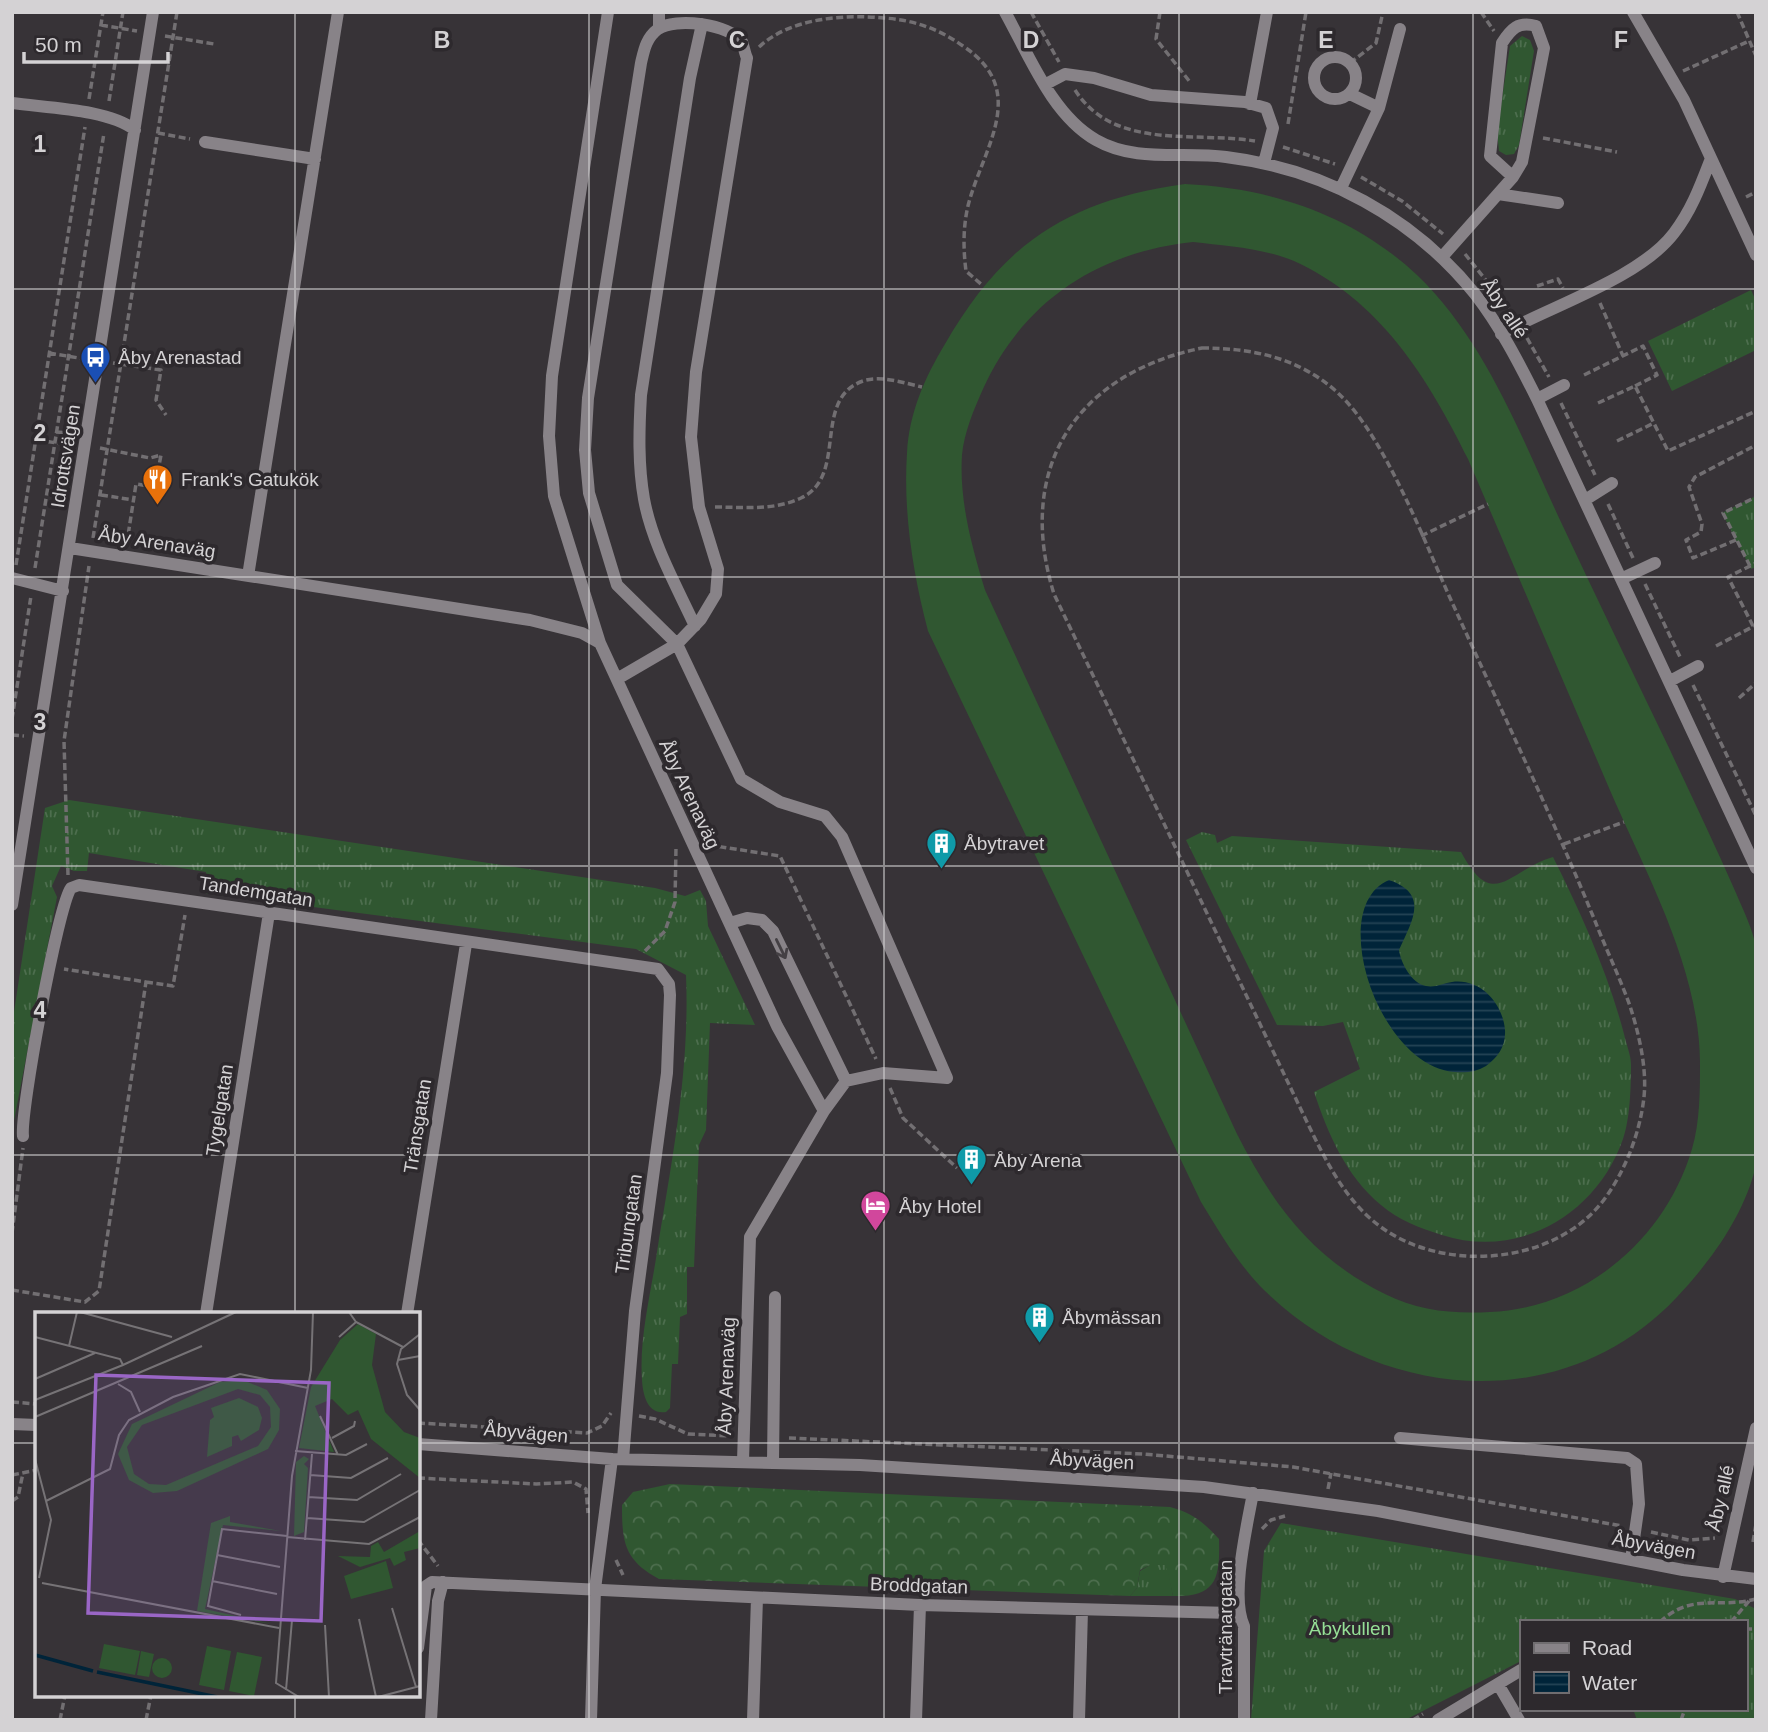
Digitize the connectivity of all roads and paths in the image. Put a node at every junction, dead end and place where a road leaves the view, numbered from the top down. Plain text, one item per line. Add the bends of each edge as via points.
1 (103, 12) edge
2 (123, 12) edge
3 (153, 12) edge
4 (177, 12) edge
5 (338, 12) edge
6 (608, 12) edge
7 (659, 12) edge
8 (1005, 12) edge
9 (1031, 12) edge
10 (1160, 12) edge
11 (1267, 12) edge
12 (1306, 12) edge
13 (1383, 12) edge
14 (1633, 12) edge
15 (1737, 12) edge
16 (702, 24) junction
17 (659, 28) junction
18 (1400, 29) dead end
19 (1749, 41) junction
20 (1756, 57) edge
21 (747, 58) junction
22 (1350, 63) junction
23 (1065, 74) junction
24 (1672, 76) junction
25 (1046, 84) junction
26 (1350, 94) junction
27 (1205, 100) junction
28 (12, 103) edge
29 (1250, 103) junction
30 (1379, 108) junction
31 (87, 114) junction
32 (106, 117) junction
33 (1288, 128) dead end
34 (135, 130) junction
35 (158, 133) junction
36 (1527, 135) junction
37 (1286, 141) dead end
38 (205, 142) joint
39 (1269, 143) junction
40 (1284, 147) junction
41 (1618, 152) dead end
42 (315, 159) junction
43 (1710, 161) junction
44 (1264, 163) junction
45 (1350, 171) junction
46 (1513, 177) junction
47 (1341, 188) junction
48 (1498, 194) junction
49 (1558, 203) dead end
50 (1454, 243) junction
51 (1756, 255) edge
52 (1442, 257) junction
53 (982, 285) dead end
54 (1537, 286) dead end
55 (1594, 288) junction
56 (1568, 300) junction
57 (1519, 324) junction
58 (1501, 334) junction
59 (49, 353) junction
60 (1623, 355) junction
61 (68, 356) junction
62 (99, 361) junction
63 (113, 363) junction
64 (123, 364) junction
65 (112, 372) dead end
66 (1584, 375) dead end
67 (1636, 386) junction
68 (922, 387) dead end
69 (1559, 387) junction
70 (1537, 399) junction
71 (1598, 403) dead end
72 (1756, 411) edge
73 (166, 415) dead end
74 (105, 420) dead end
75 (1654, 423) junction
76 (71, 428) dead end
77 (56, 432) junction
78 (1617, 441) dead end
79 (1756, 445) edge
80 (110, 451) junction
81 (1607, 486) junction
82 (102, 495) junction
83 (1756, 497) edge
84 (134, 500) junction
85 (1585, 500) junction
86 (1488, 505) dead end
87 (699, 507) junction
88 (1422, 536) junction
89 (1737, 540) junction
90 (70, 548) junction
91 (91, 551) junction
92 (125, 556) junction
93 (1655, 563) dead end
94 (1756, 563) edge
95 (1750, 566) junction
96 (1638, 571) junction
97 (248, 576) junction
98 (13, 578) edge
99 (1623, 578) junction
100 (33, 581) junction
101 (63, 591) junction
102 (695, 626) junction
103 (1754, 626) edge
104 (600, 643) junction
105 (677, 644) junction
106 (1716, 646) dead end
107 (1692, 669) junction
108 (617, 679) junction
109 (1670, 681) junction
110 (1756, 683) edge
111 (1739, 698) dead end
112 (12, 719) edge
113 (1756, 816) edge
114 (1624, 822) dead end
115 (688, 840) junction
116 (1563, 844) junction
117 (1756, 869) edge
118 (15, 871) edge
119 (71, 887) junction
120 (188, 900) junction
121 (12, 905) edge
122 (269, 913) junction
123 (730, 923) junction
124 (466, 944) junction
125 (50, 967) junction
126 (642, 967) junction
127 (146, 982) junction
128 (670, 995) joint
129 (846, 1081) junction
130 (824, 1111) junction
131 (23, 1136) joint
132 (12, 1234) edge
133 (12, 1290) edge
134 (775, 1297) dead end
135 (206, 1312) edge
136 (407, 1312) edge
137 (12, 1402) edge
138 (35, 1404) edge
139 (627, 1415) junction
140 (420, 1423) edge
141 (12, 1424) edge
142 (35, 1425) edge
143 (1755, 1434) edge
144 (1400, 1438) dead end
145 (420, 1444) edge
146 (618, 1459) junction
147 (743, 1461) junction
148 (773, 1462) junction
149 (35, 1470) edge
150 (23, 1473) junction
151 (1331, 1473) dead end
152 (12, 1475) edge
153 (420, 1478) edge
154 (1253, 1493) junction
155 (12, 1500) edge
156 (1326, 1503) junction
157 (1289, 1516) dead end
158 (588, 1521) dead end
159 (1756, 1524) edge
160 (1260, 1533) dead end
161 (1753, 1542) dead end
162 (420, 1543) edge
163 (602, 1555) junction
164 (1631, 1560) junction
165 (1723, 1577) junction
166 (1756, 1579) edge
167 (631, 1580) dead end
168 (443, 1582) junction
169 (595, 1589) junction
170 (757, 1598) junction
171 (1756, 1599) edge
172 (1749, 1601) junction
173 (920, 1605) junction
174 (1082, 1610) junction
175 (1240, 1618) junction
176 (1662, 1620) edge
177 (1733, 1620) edge
178 (420, 1632) edge
179 (1520, 1671) edge
180 (1498, 1684) junction
181 (65, 1697) edge
182 (152, 1697) edge
183 (60, 1720) edge
184 (146, 1720) edge
185 (432, 1720) edge
186 (590, 1720) edge
187 (753, 1720) edge
188 (916, 1720) edge
189 (1079, 1720) edge
190 (1244, 1720) edge
191 (1438, 1720) edge
192 (1519, 1720) edge

1 - 31 path
2 - 32 path
3 - 34 street, Idrottsvägen
4 - 35 path
5 - 42 street
6 - 104 street via 552,376 548,436 554,496
7 - 17 street
8 - 25 street, Åby allé
9 - 23 path
10 - 27 path via 1156,39
11 - 29 street
12 - 33 path
13 - 22 path via 1377,43
14 - 24 street
15 - 19 path
16 - 17 street
16 - 21 street via 724,29 741,41
16 - 102 street via 641,396 639,444 648,512
17 - 105 street via 647,40 641,64 588,398 585,450 589,494 617,585
18 - 30 street
19 - 20 path
19 - 24 path
21 - 53 path via 767,39 808,22 857,15 907,20 943,33 982,58 996,77 996,124 968,203 963,248 966,271
21 - 87 street via 696,372 691,437
22 - 26 street via 1356,82
22 - 26 street via 1338,57 1325,60 1314,77 1318,91 1330,99
23 - 25 street
23 - 27 street via 1151,95
23 - 39 path via 1089,106 1124,129 1155,136 1222,136
24 - 43 street
25 - 44 street, Åby allé via 1076,125 1111,147 1148,155 1224,156
26 - 30 street
27 - 29 street
28 - 31 street
29 - 39 street via 1266,108 1271,116
30 - 45 street
31 - 32 street
31 - 59 path
32 - 34 street
32 - 61 path
34 - 62 street, Idrottsvägen
35 - 38 path
35 - 64 path
36 - 41 path
36 - 46 street via 1522,162
36 - 46 street via 1544,48 1536,26 1525,23 1511,29 1502,43 1490,156
37 - 40 path
38 - 42 street
39 - 40 path
39 - 44 street
40 - 45 path
42 - 97 street
43 - 51 street
43 - 55 street via 1695,201 1673,235 1648,258
44 - 47 street, Åby allé
45 - 47 street
45 - 50 path via 1402,201
46 - 48 street
47 - 52 street, Åby allé via 1379,209
48 - 49 street
48 - 50 street
50 - 52 street
50 - 57 path
52 - 58 street, Åby allé
54 - 56 path via 1558,279
55 - 56 street
55 - 60 path
56 - 57 street
57 - 58 street
57 - 69 path
58 - 70 street, Åby allé
59 - 61 path
59 - 98 path
60 - 66 path
60 - 67 path via 1643,346 1657,375
61 - 62 path
61 - 77 path
62 - 63 path
62 - 90 street, Idrottsvägen
63 - 64 path
63 - 65 path
64 - 73 path via 161,370 156,400
64 - 80 path
67 - 71 path
67 - 75 path
68 - 87 path via 884,379 864,381 847,391 830,433 828,465 821,481 803,497 773,507
69 - 70 street
69 - 81 path
70 - 85 street, Åby allé
72 - 75 path via 1668,451
74 - 80 path via 100,450
75 - 78 path
76 - 77 path via 70,434
77 - 100 path
79 - 89 path via 1695,477 1689,487 1702,524 1700,532 1686,540 1693,558
80 - 82 path
80 - 84 path via 150,458 161,455 155,487 136,484
81 - 85 street
81 - 96 path
82 - 84 path
82 - 91 path
83 - 89 path via 1723,513
84 - 92 path
85 - 99 street, Åby allé
86 - 88 path
87 - 102 street via 718,569 716,594
88 - 116 path
88 - 116 path via 1369,431 1338,393 1286,361 1238,348 1165,355 1131,370 1101,391 1076,418 1057,450 1045,485 1041,522 1044,560 1067,625 1324,1156 1346,1193 1375,1222 1422,1248 1457,1256 1495,1255 1536,1248 1575,1227 1602,1203 1638,1130 1644,1093 1642,1053 1633,1019
89 - 95 path
90 - 91 street, Åby Arenaväg
90 - 101 street, Idrottsvägen
91 - 92 street, Åby Arenaväg
91 - 119 path via 64,741
92 - 97 street, Åby Arenaväg
93 - 96 street
94 - 95 path
95 - 103 path via 1728,577
96 - 99 street
96 - 107 path
97 - 104 street, Åby Arenaväg via 530,620 582,633
98 - 100 street
99 - 109 street, Åby allé
100 - 101 street
100 - 112 path
101 - 118 street, Idrottsvägen
102 - 105 street
103 - 106 path
104 - 108 street, Åby Arenaväg
105 - 108 street
105 - 129 street via 741,779 780,802 825,816 842,837 947,1078 883,1073
107 - 109 street
107 - 113 path
108 - 115 street, Åby Arenaväg
109 - 117 street, Åby allé
110 - 111 path
114 - 116 path
115 - 123 street, Åby Arenaväg
115 - 126 path via 676,847 676,898 665,931 645,951
118 - 121 street, Idrottsvägen
119 - 120 street, Tandemgatan via 91,885
119 - 125 street
120 - 122 street, Tandemgatan
120 - 127 path via 173,986
122 - 124 street, Tandemgatan
122 - 135 street, Tygelgatan
123 -> 129 street via 762,920 773,931
123 - 130 street, Åby Arenaväg via 777,1026
124 - 126 street, Tandemgatan
124 - 136 street, Tränsgatan
125 - 127 path
125 - 131 street
126 - 128 street, Tandemgatan via 663,974
127 - 133 path via 99,1291 85,1302
128 - 139 street, Tribungatan via 667,1073 635,1311
129 - 130 street
130 - 147 street, Åby Arenaväg via 750,1237
131 - 132 path
134 - 148 street
137 - 138 path
139 - 140 path via 609,1413 602,1426 587,1433
139 - 146 street, Tribungatan
141 - 142 street
143 - 165 street, Åby allé
144 - 164 street via 1627,1458 1636,1464 1639,1494
145 - 146 street, Åbyvägen
146 - 147 street, Åbyvägen
146 - 163 street, Tribungatan
147 - 148 street, Åbyvägen
148 - 154 street, Åbyvägen via 1069,1477
149 - 150 path
150 - 152 path
150 - 155 path via 18,1497
151 - 156 path
153 - 158 path via 573,1482 586,1489
154 - 156 street, Åbyvägen
154 - 175 street, Travtränargatan via 1241,1574
156 - 164 street, Åbyvägen
157 - 160 path via 1271,1520
159 - 161 path
162 - 168 path via 444,1576
163 - 167 path via 614,1556 620,1571
163 - 169 street, Tribungatan
164 - 165 street, Åbyvägen
165 - 166 street, Åbyvägen
168 - 169 street, Broddgatan
168 - 178 street via 426,1586
168 - 185 street
169 - 170 street, Broddgatan
169 - 186 street, Tribungatan
170 - 173 street, Broddgatan
170 - 187 street
171 - 172 path
172 - 176 path via 1695,1603
172 - 177 path
173 - 174 street, Broddgatan
173 - 188 street
174 - 175 street, Broddgatan via 1231,1613
174 - 189 street
175 - 190 street, Travtränargatan via 1244,1626
179 - 180 street
180 - 191 street
180 - 192 street
181 - 183 path
182 - 184 path

